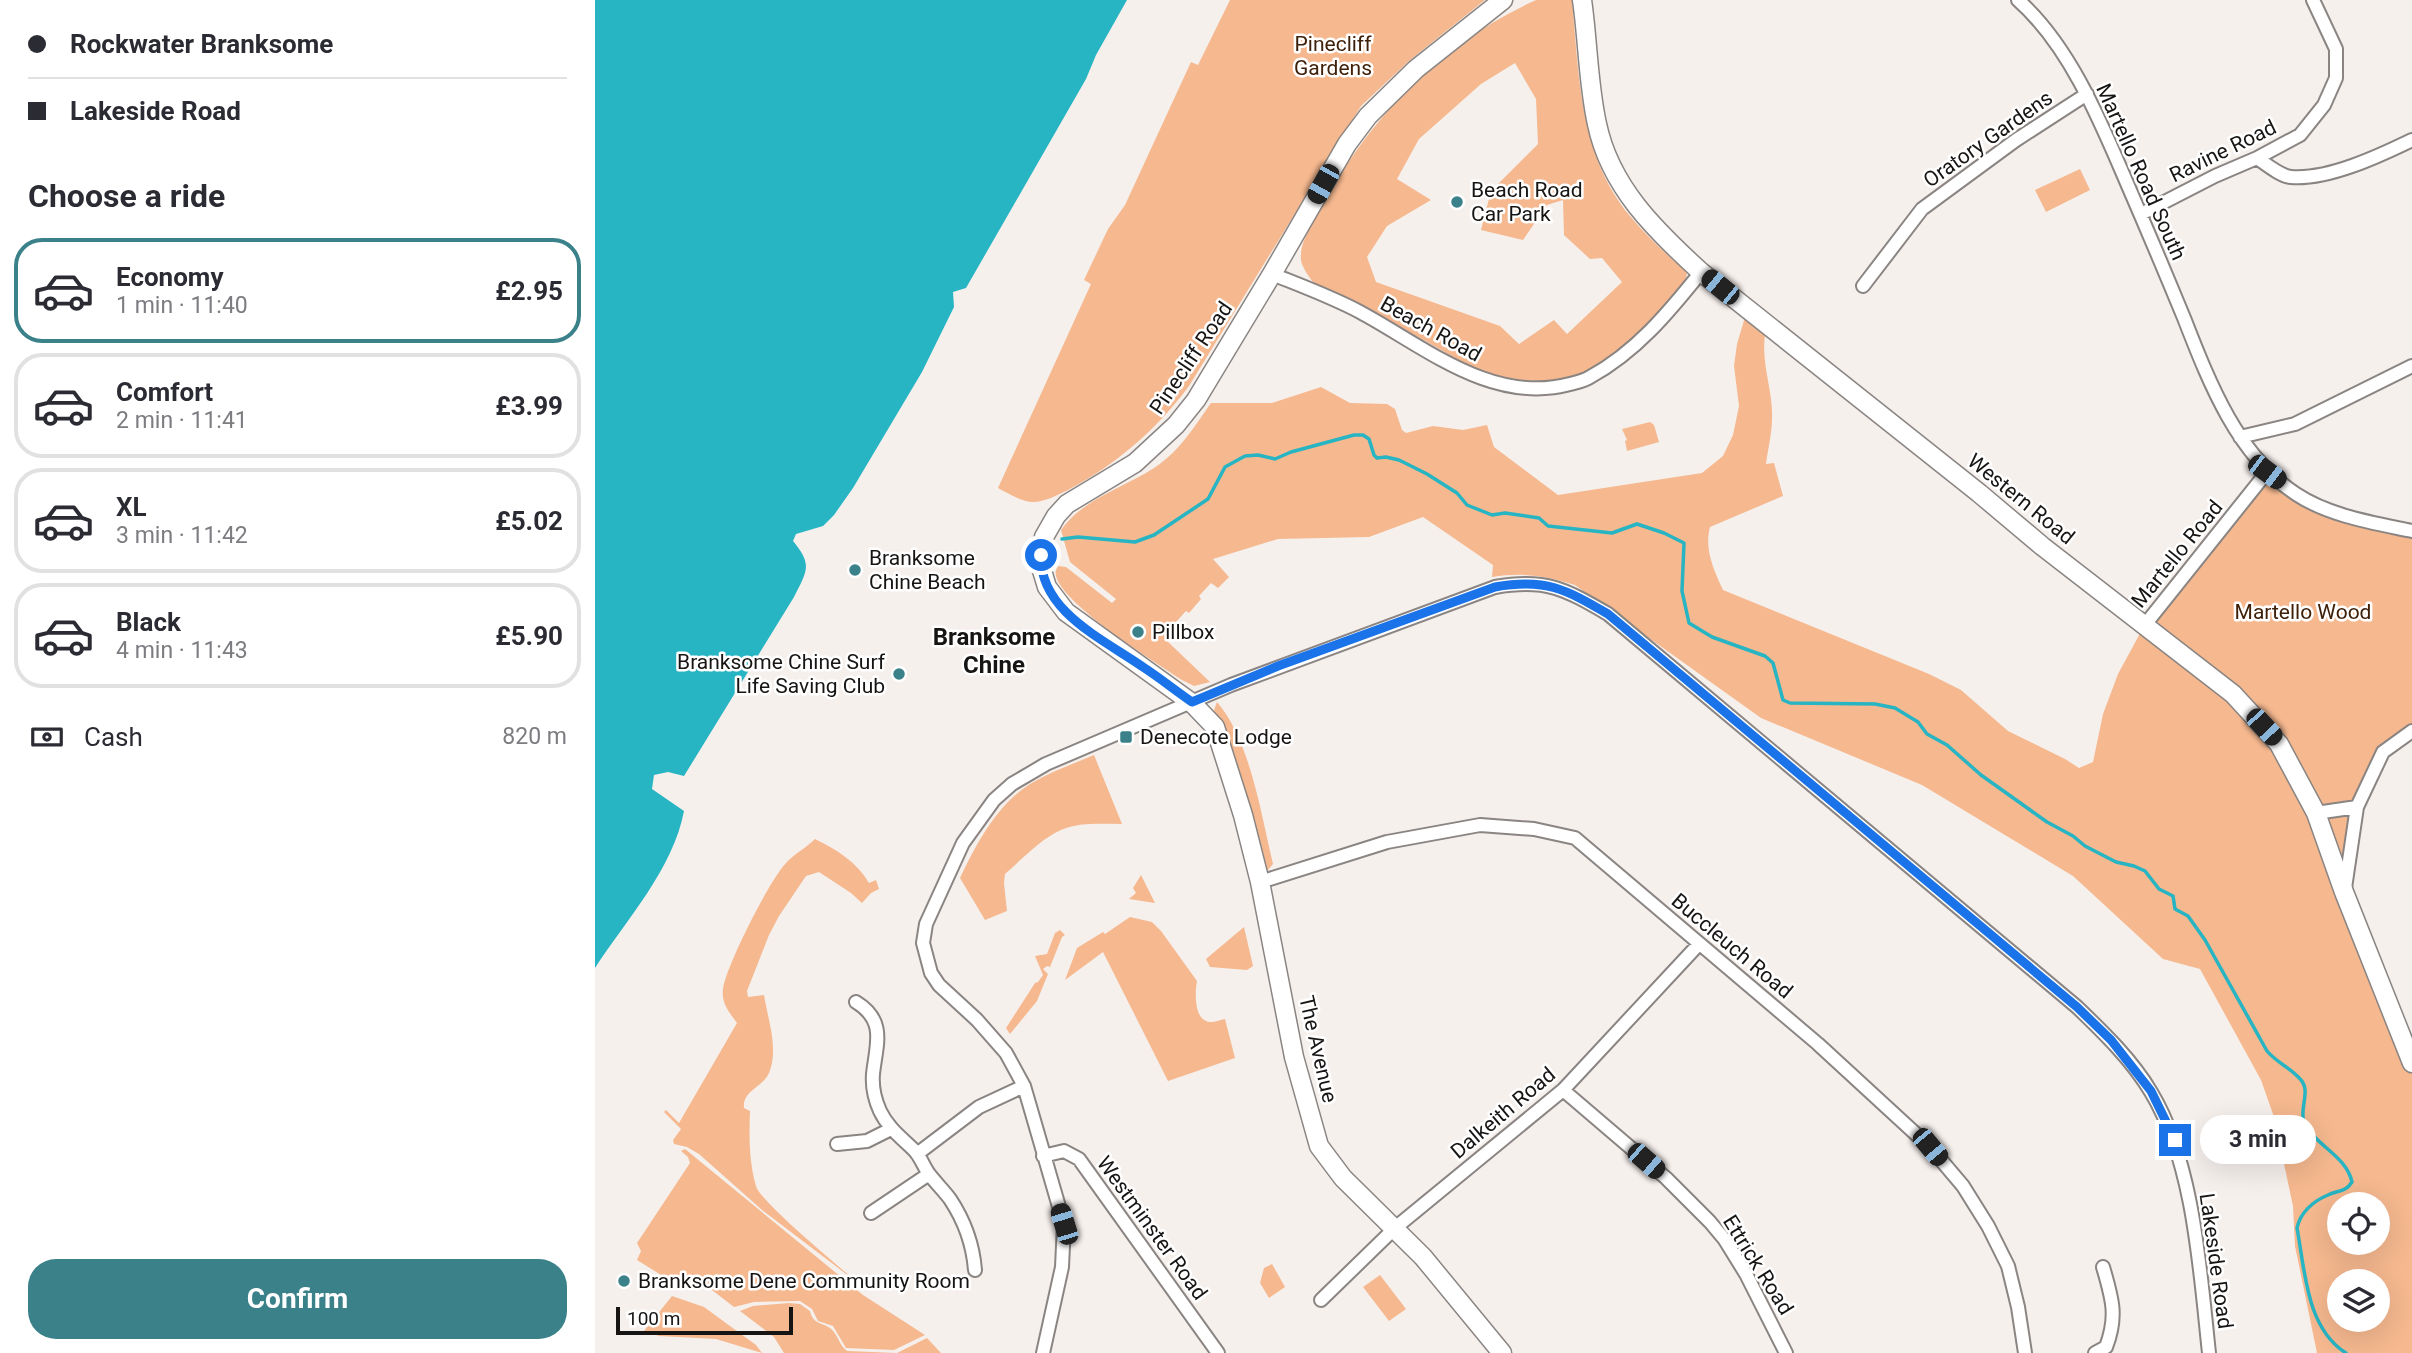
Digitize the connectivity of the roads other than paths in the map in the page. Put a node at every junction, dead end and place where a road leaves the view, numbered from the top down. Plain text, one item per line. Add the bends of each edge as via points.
1 (1503, 0) edge
2 (1583, 0) edge
3 (2018, 0) edge
4 (2313, 0) edge
5 (2087, 94) junction
6 (2412, 140) edge
7 (2257, 158) junction
8 (2141, 214) junction
9 (1702, 272) junction
10 (1272, 274) junction
11 (1863, 286) dead end
12 (2412, 366) edge
13 (2240, 437) junction
14 (2267, 472) junction
15 (2412, 531) edge
16 (2144, 626) junction
17 (1192, 702) junction
18 (2412, 731) edge
19 (2357, 807) junction
20 (2316, 813) junction
21 (1260, 881) junction
22 (2344, 892) junction
23 (1699, 944) junction
24 (856, 1002) dead end
25 (2412, 1063) edge
26 (1024, 1086) junction
27 (1563, 1090) junction
28 (891, 1129) junction
29 (837, 1144) dead end
30 (917, 1154) junction
31 (1044, 1156) junction
32 (929, 1174) junction
33 (871, 1213) dead end
34 (1395, 1228) junction
35 (2103, 1267) dead end
36 (975, 1270) dead end
37 (1321, 1300) dead end
38 (1043, 1353) edge
39 (1218, 1353) edge
40 (1502, 1353) edge
41 (1786, 1353) edge
42 (2025, 1353) edge
43 (2095, 1353) edge
44 (2209, 1353) edge

1 - 10 main road, Pinecliff Road via 1416,69 1369,116 1347,144
2 - 9 main road, Western Road via 1597,127 1615,175 1660,234
3 - 5 street, Martello Road South via 2046,31
4 - 7 street, Ravine Road via 2336,49 2336,78 2324,105 2300,135
5 - 8 street, Martello Road South
5 - 11 street, Oratory Gardens via 1922,209
6 - 7 street via 2349,167 2310,175 2288,177
7 - 8 street, Ravine Road
8 - 13 street, Martello Road South via 2206,374
9 - 10 street, Beach Road via 1664,318 1622,356 1588,379 1555,388 1525,388 1464,372 1342,302
9 - 16 main road, Western Road
10 - 17 main road, Pinecliff Road via 1218,365 1175,425 1135,463 1067,504 1047,529 1042,545 1041,573 1066,612
12 - 13 street via 2295,424
13 - 14 street
14 - 15 street via 2325,508
14 - 16 street, Martello Road
16 - 20 main road, Western Road via 2233,694 2270,734
17 - 21 main road, The Avenue via 1220,740
17 - 26 street via 1046,764 1012,784 994,800 963,844 926,924 923,943 931,973 1006,1053
17 - 44 street, Lakeside Road via 1495,587 1542,583 1608,614 2111,1040 2151,1091 2175,1140 2186,1186
18 - 19 street via 2383,752
19 - 20 street
19 - 22 street
20 - 22 main road, Western Road
21 - 23 street, Buccleuch Road via 1387,842 1480,825 1534,829 1575,838
21 - 34 main road, The Avenue via 1294,1057 1319,1146 1343,1178
22 - 25 main road, Western Road
23 - 27 street, Dalkeith Road
23 - 42 street, Buccleuch Road via 1818,1044 1930,1147 1963,1186 2008,1266
24 - 28 street via 876,1026 874,1091
26 - 30 street via 979,1107
26 - 31 street
27 - 34 street, Dalkeith Road
27 - 41 street, Ettrick Road via 1710,1222 1746,1274
28 - 29 street via 867,1141
28 - 30 street
30 - 32 street
31 - 38 street via 1064,1224 1062,1267
31 - 39 street, Westminster Road via 1064,1152 1079,1159
32 - 33 street
32 - 36 street via 951,1200 966,1230
34 - 37 street, Dalkeith Road
34 - 40 main road, The Avenue
35 - 43 street via 2113,1327 2106,1347

